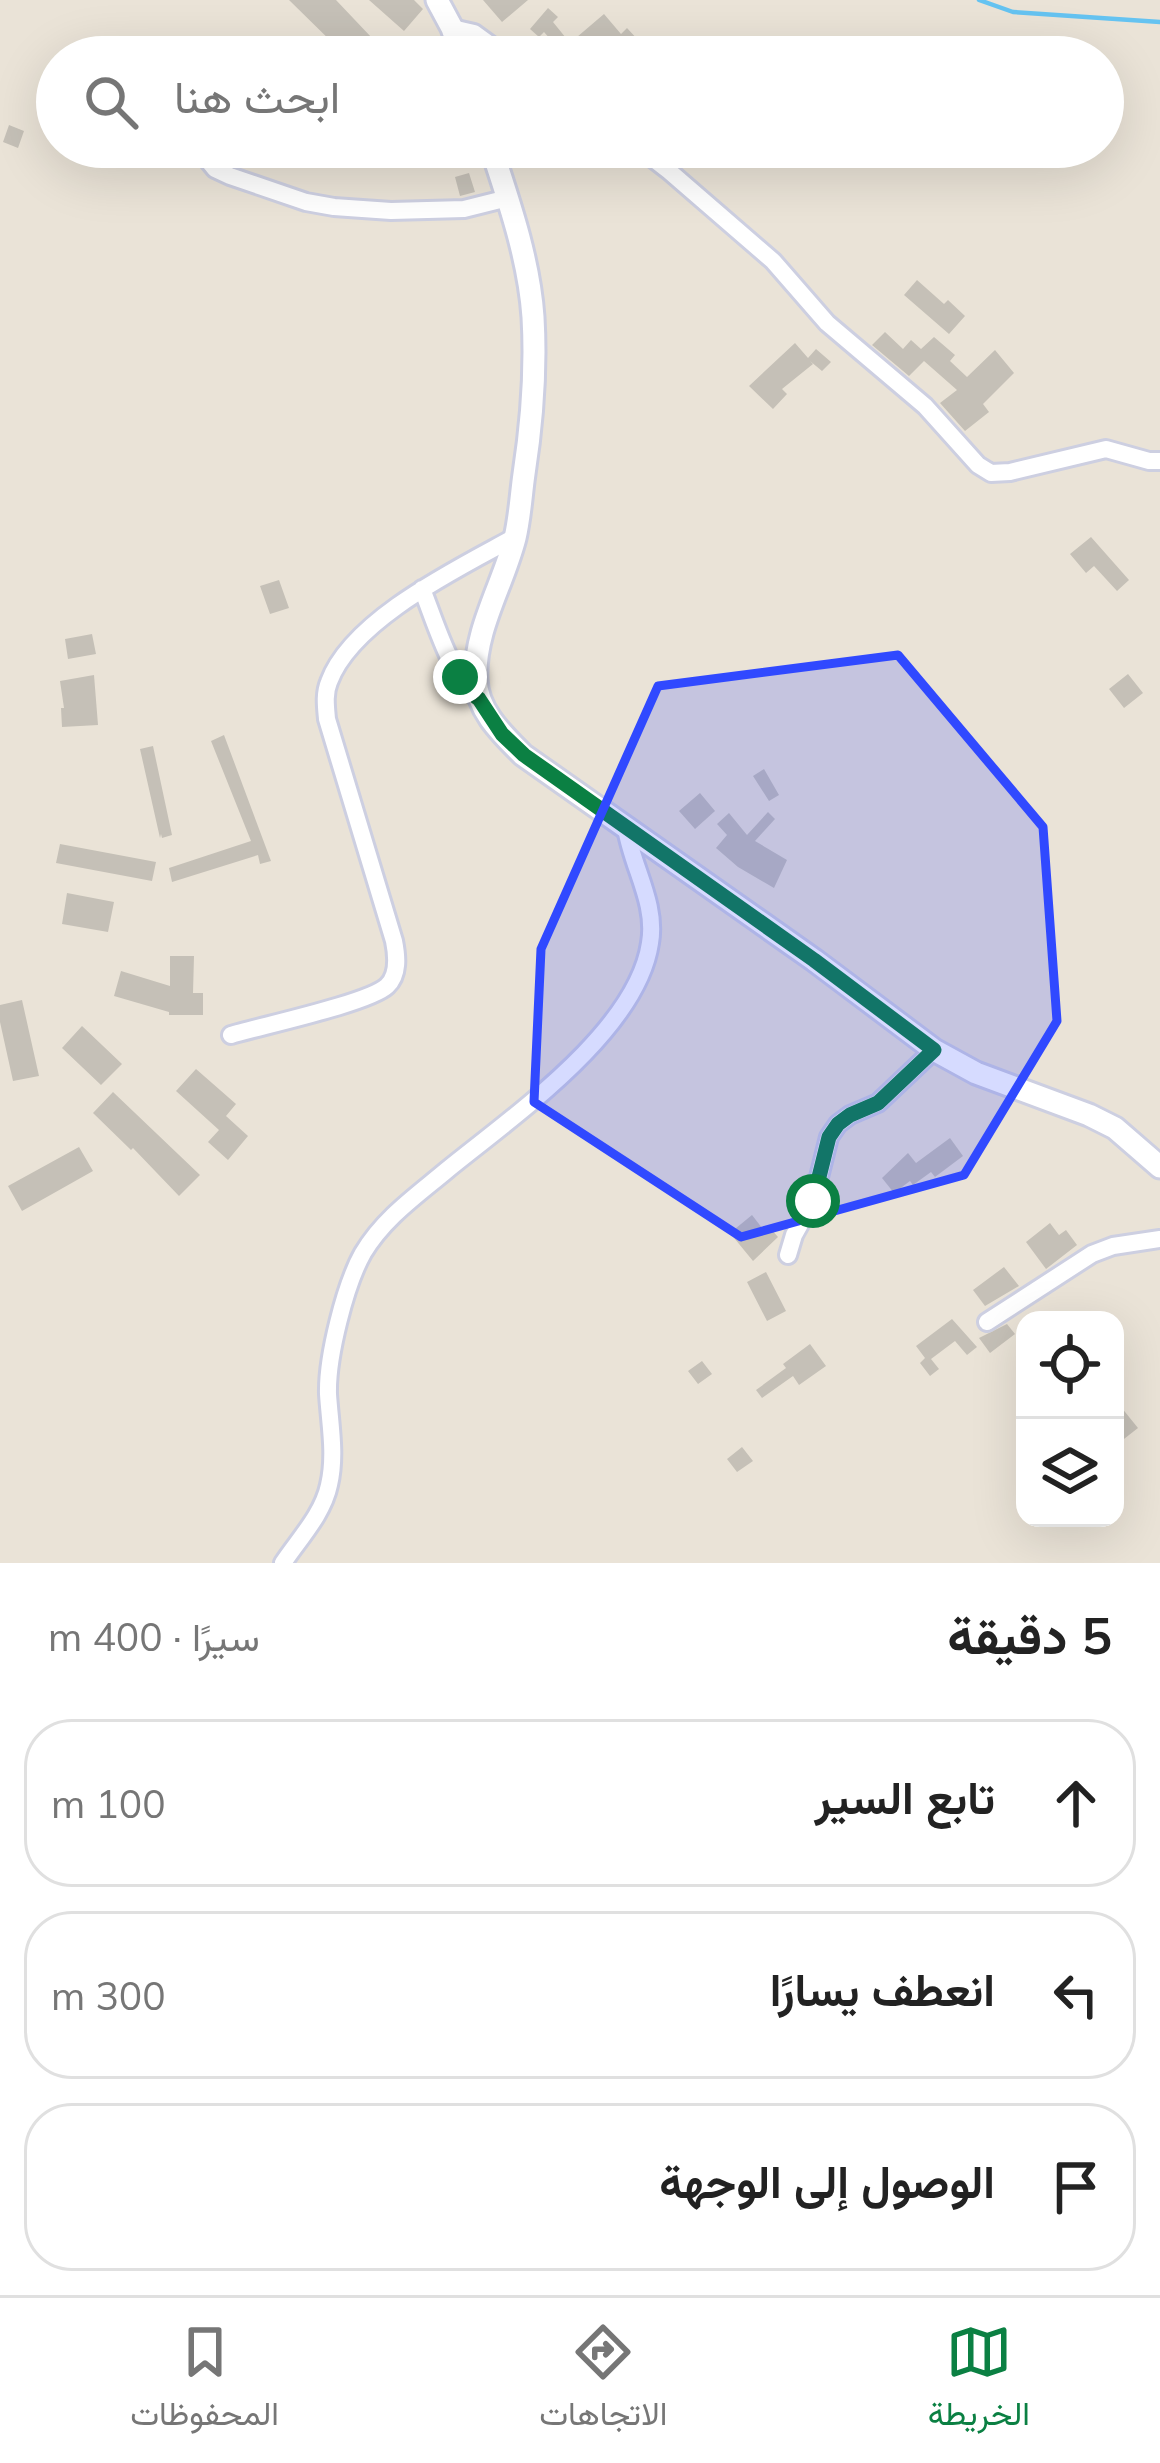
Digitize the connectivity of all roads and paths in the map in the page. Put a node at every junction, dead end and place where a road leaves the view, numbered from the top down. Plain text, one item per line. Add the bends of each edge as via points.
1 (437, 0) edge
2 (452, 28) junction
3 (455, 36) edge
4 (478, 36) edge
5 (214, 168) edge
6 (498, 168) edge
7 (666, 168) edge
8 (508, 198) junction
9 (1160, 461) edge
10 (515, 537) junction
11 (422, 589) junction
12 (479, 699) junction
13 (626, 828) junction
14 (231, 1035) dead end
15 (934, 1050) junction
16 (1156, 1154) edge
17 (1160, 1239) edge
18 (788, 1255) dead end
19 (987, 1322) dead end
20 (283, 1563) edge

1 - 2 street
2 - 3 street
2 - 4 street
5 - 8 street via 334,207 464,209
6 - 8 street
7 - 9 street via 773,261 826,323 925,406 978,465 1010,472 1106,449
8 - 10 street via 533,315 530,435
10 - 11 street
10 - 12 street via 476,660
11 - 12 street via 460,677
11 - 14 street via 340,659 325,700 394,941 395,974 367,997
12 - 13 street via 524,755
13 - 15 street
13 - 20 street via 651,916 641,972 598,1039 399,1208 362,1256 330,1359 329,1485
15 - 16 street via 1089,1115
15 - 18 street via 878,1103 838,1124
17 - 19 street via 1091,1254

